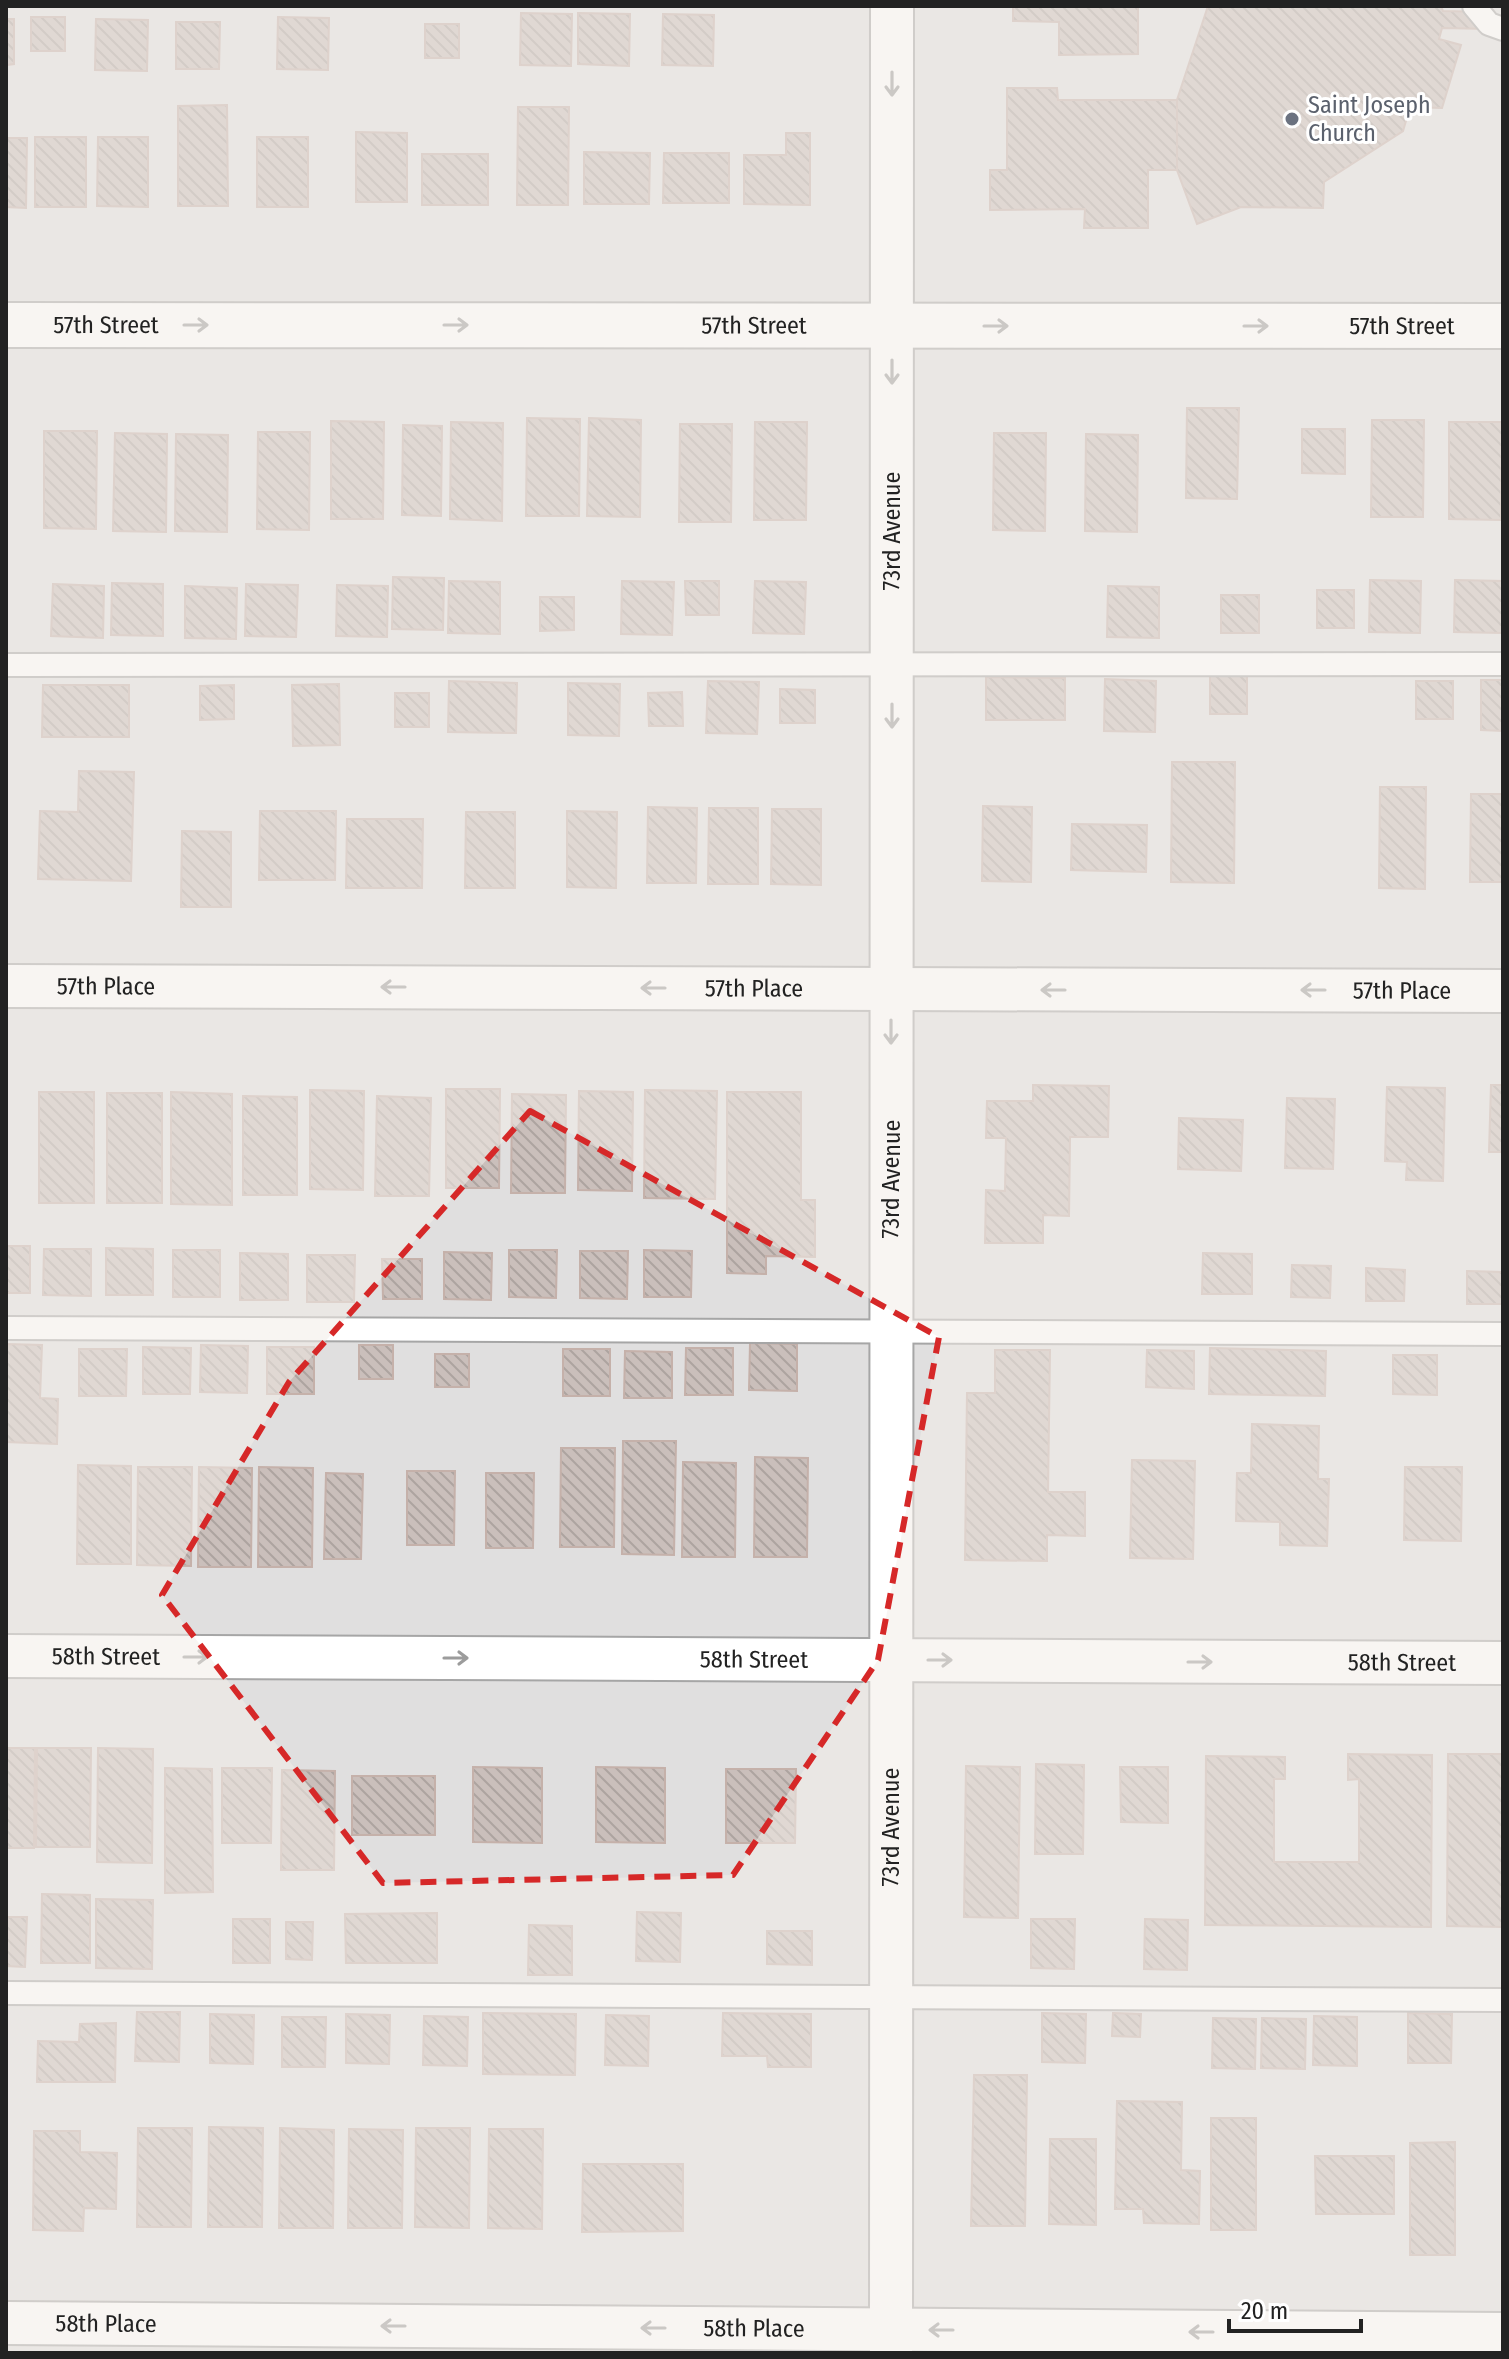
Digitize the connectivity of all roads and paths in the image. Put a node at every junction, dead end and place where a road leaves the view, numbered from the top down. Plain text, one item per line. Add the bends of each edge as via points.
1 (892, 6) edge
2 (1474, 6) edge
3 (1503, 29) edge
4 (6, 325) edge
5 (892, 326) junction
6 (1503, 326) edge
7 (892, 664) junction
8 (1503, 664) edge
9 (6, 665) edge
10 (6, 986) edge
11 (892, 989) junction
12 (1503, 991) edge
13 (6, 1328) edge
14 (891, 1331) junction
15 (1503, 1334) edge
16 (6, 1656) edge
17 (891, 1660) junction
18 (1503, 1663) edge
19 (6, 1993) edge
20 (891, 1997) junction
21 (1503, 2000) edge
22 (6, 2323) edge
23 (1503, 2334) edge
24 (891, 2341) edge

1 -> 5 street, 73rd Avenue
2 - 3 lane via 1489,24
4 -> 5 street, 57th Street
5 -> 6 street, 57th Street
5 -> 7 street, 73rd Avenue
7 - 8 lane
7 - 9 lane
7 -> 11 street, 73rd Avenue
11 -> 10 street, 57th Place
12 -> 11 street, 57th Place
11 -> 14 street, 73rd Avenue
13 - 14 lane
14 - 15 lane
14 - 17 street, 73rd Avenue
16 -> 17 street, 58th Street
17 -> 18 street, 58th Street
17 - 20 street, 73rd Avenue
19 - 20 lane
20 - 21 lane
20 - 24 street, 73rd Avenue
24 -> 22 street, 58th Place
23 -> 24 street, 58th Place

